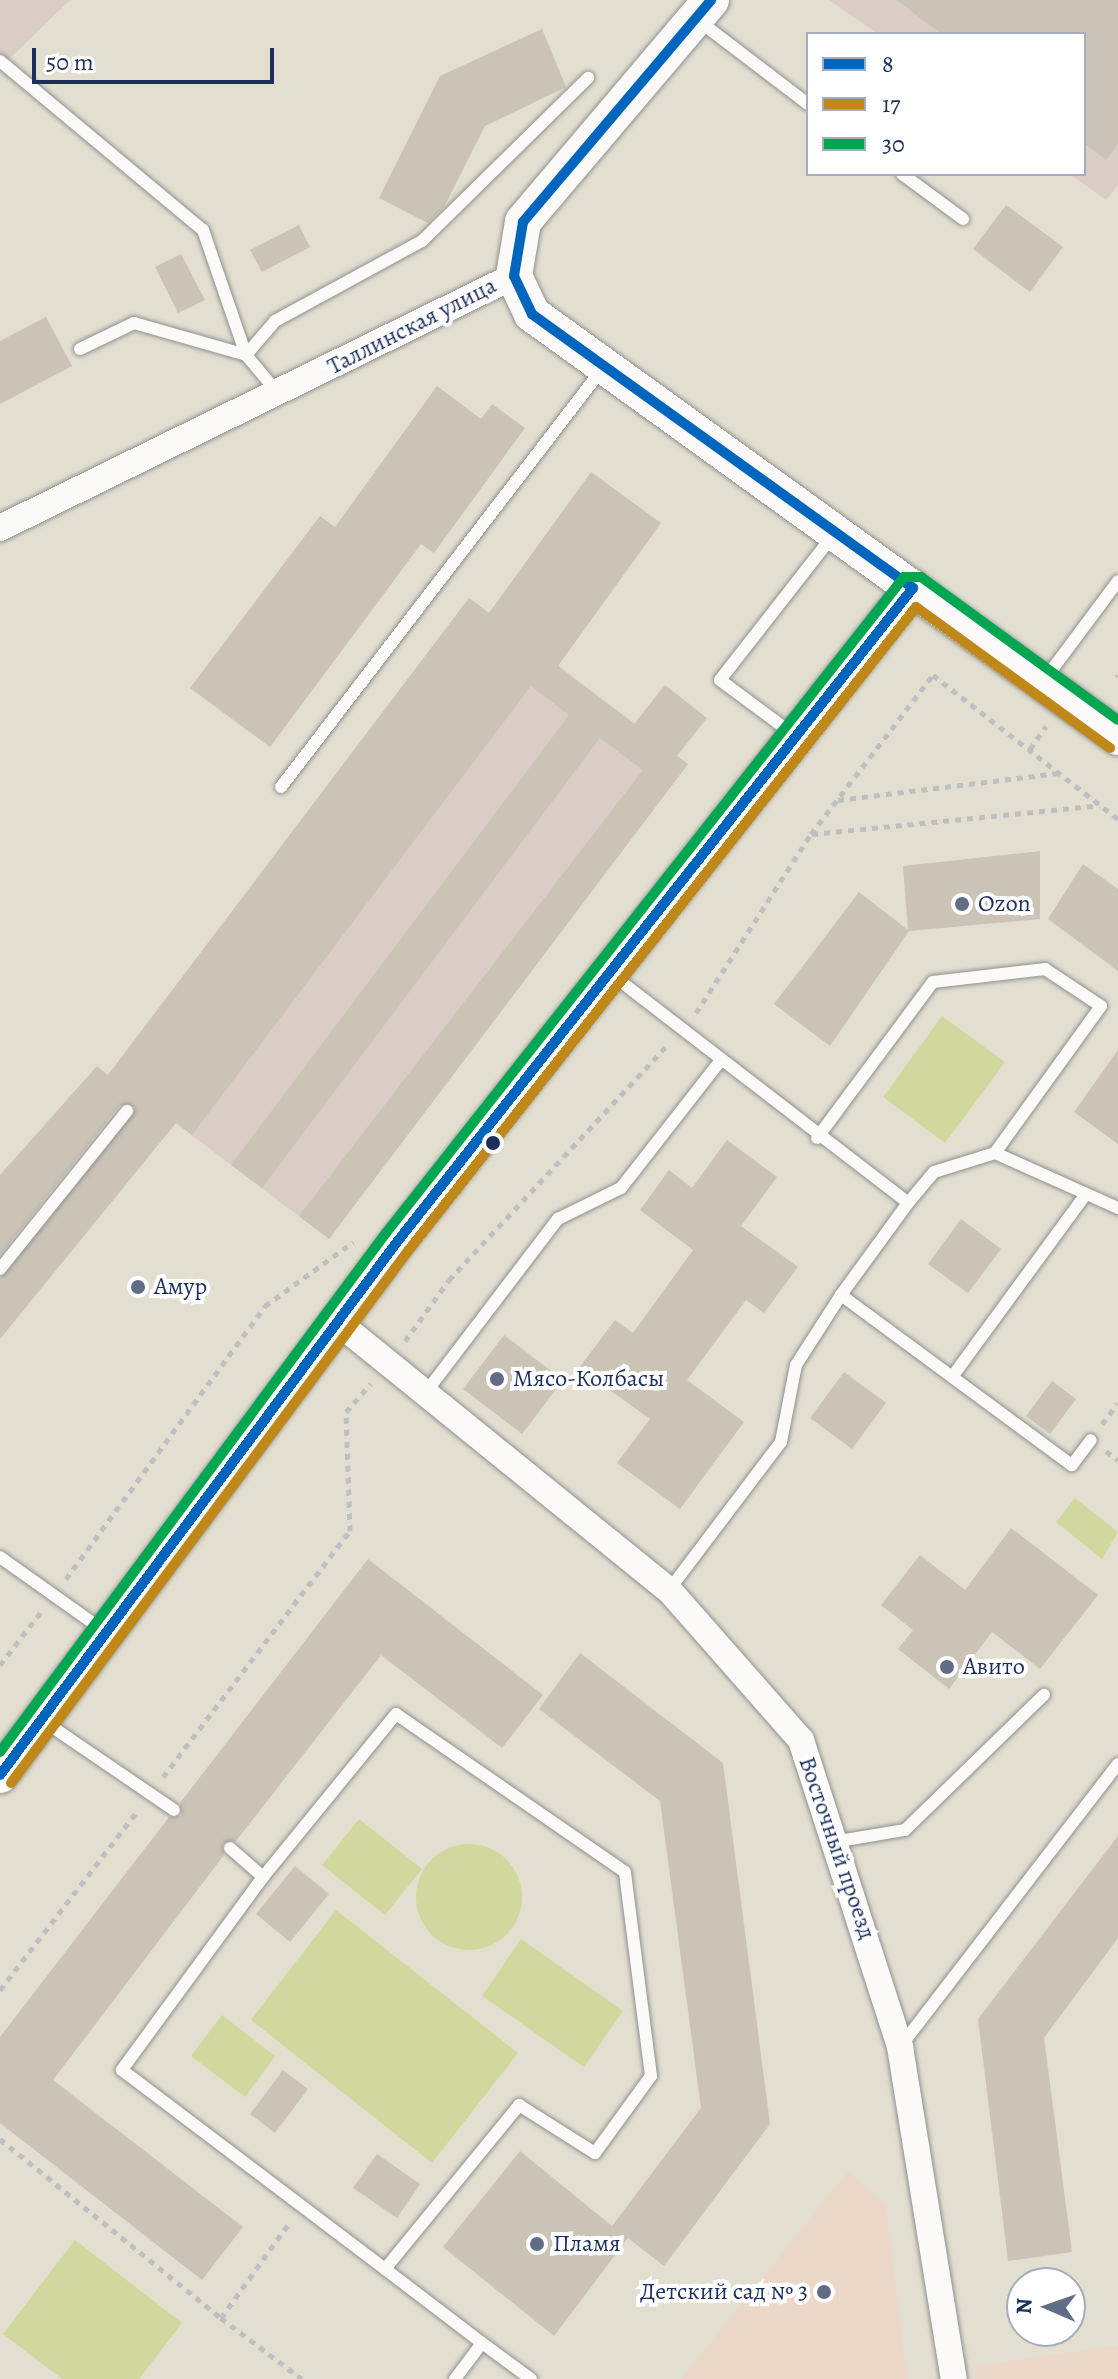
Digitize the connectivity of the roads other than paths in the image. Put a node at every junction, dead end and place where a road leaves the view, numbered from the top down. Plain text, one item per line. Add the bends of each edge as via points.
1 (704, 9) edge
2 (0, 61) edge
3 (588, 78) dead end
4 (806, 102) edge
5 (905, 176) edge
6 (963, 219) dead end
7 (514, 276) junction
8 (80, 349) dead end
9 (246, 355) junction
10 (605, 366) junction
11 (278, 393) junction
12 (0, 528) edge
13 (836, 532) junction
14 (1118, 581) edge
15 (913, 588) junction
16 (1045, 679) junction
17 (1118, 737) edge
18 (798, 738) junction
19 (281, 787) dead end
20 (611, 974) junction
21 (721, 1060) junction
22 (127, 1111) dead end
23 (817, 1138) junction
24 (995, 1153) junction
25 (1085, 1195) junction
26 (908, 1203) junction
27 (1118, 1208) edge
28 (0, 1269) edge
29 (841, 1295) junction
30 (340, 1324) junction
31 (952, 1377) junction
32 (426, 1392) junction
33 (1091, 1440) dead end
34 (0, 1557) edge
35 (669, 1590) junction
36 (106, 1633) junction
37 (1044, 1695) dead end
38 (42, 1720) junction
39 (1118, 1764) edge
40 (0, 1775) edge
41 (174, 1810) dead end
42 (839, 1841) junction
43 (230, 1848) dead end
44 (263, 1877) junction
45 (900, 2047) junction
46 (385, 2269) junction
47 (482, 2343) junction
48 (455, 2379) edge
49 (531, 2379) edge
50 (954, 2379) edge

1 - 4 lane
1 - 7 street, Таллинская улица via 523,222
2 - 9 lane via 203,230
3 - 9 lane via 422,241 275,321
5 - 6 lane
7 - 10 street via 532,314
7 - 11 street, Таллинская улица
8 - 9 lane via 134,323
9 - 11 lane
10 - 13 street
10 - 19 lane
11 - 12 street, Таллинская улица
13 - 15 street
13 - 18 lane via 720,680
14 - 16 lane
15 - 16 street
15 - 18 street
16 - 17 street
18 - 20 street
20 - 21 lane
20 - 30 street via 397,1242
21 - 23 lane
21 - 32 lane via 621,1188 558,1219
22 - 28 lane
23 - 24 lane via 933,982 1045,969 1101,1006
23 - 26 lane
24 - 25 lane
24 - 26 lane via 934,1172
25 - 27 lane
25 - 31 lane
26 - 29 lane
29 - 31 lane
29 - 35 lane via 796,1365 781,1442
30 - 32 street, Восточный проезд
30 - 36 street
31 - 33 lane via 1072,1465
32 - 35 street, Восточный проезд
34 - 36 lane
35 - 42 street, Восточный проезд via 801,1740
36 - 38 street
37 - 42 lane via 905,1830
38 - 40 street
38 - 41 lane
39 - 45 lane
42 - 45 street, Восточный проезд
43 - 44 lane
44 - 46 lane via 122,2070
44 - 46 lane via 396,1714 625,1872 651,2076 595,2153 519,2105
45 - 50 street, Восточный проезд
46 - 47 lane
47 - 48 lane
47 - 49 lane

